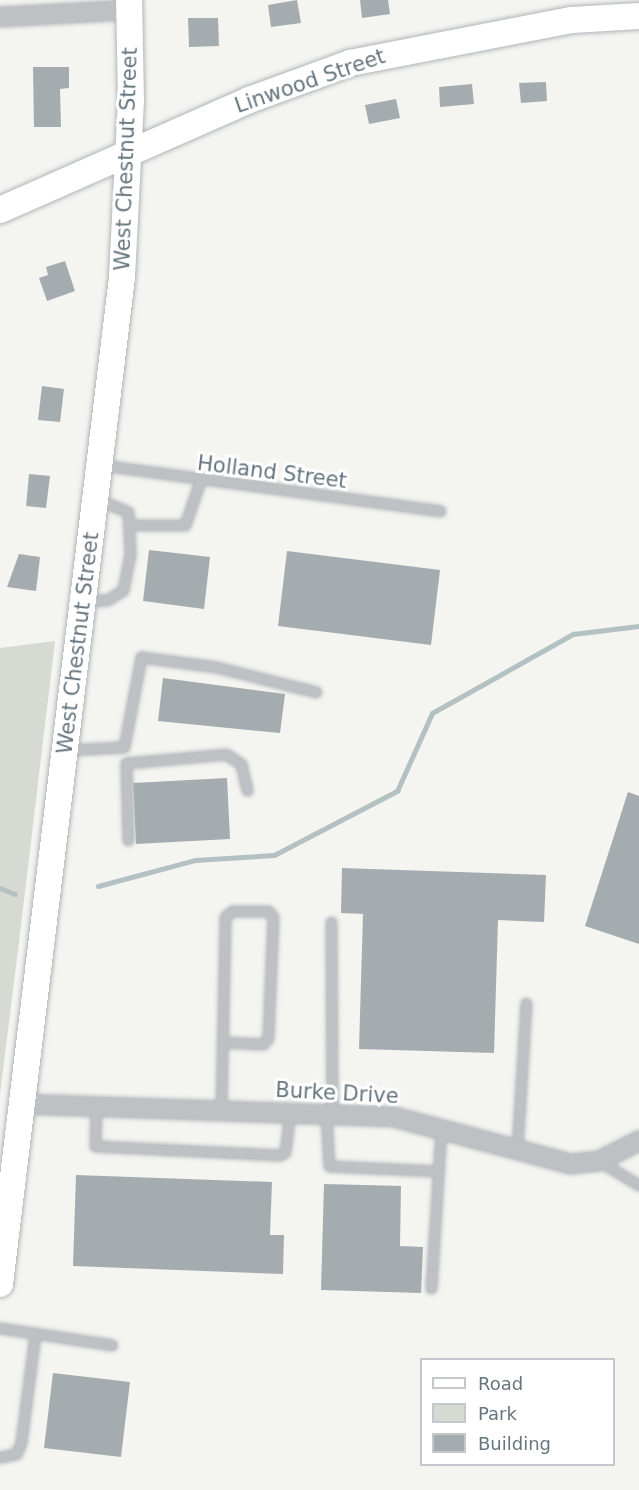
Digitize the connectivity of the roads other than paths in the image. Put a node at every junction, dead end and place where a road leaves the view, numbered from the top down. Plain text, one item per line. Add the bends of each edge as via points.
1 (129, 5) edge
2 (639, 16) edge
3 (0, 17) edge
4 (129, 151) junction
5 (0, 210) edge
6 (100, 465) junction
7 (200, 481) junction
8 (95, 499) junction
9 (440, 511) dead end
10 (131, 525) junction
11 (83, 601) junction
12 (316, 692) dead end
13 (124, 747) junction
14 (65, 750) junction
15 (126, 762) junction
16 (247, 790) dead end
17 (128, 840) dead end
18 (331, 922) dead end
19 (526, 1003) dead end
20 (222, 1042) junction
21 (22, 1104) junction
22 (96, 1106) junction
23 (221, 1110) junction
24 (290, 1112) junction
25 (329, 1114) junction
26 (441, 1129) junction
27 (639, 1141) edge
28 (517, 1153) junction
29 (598, 1161) junction
30 (438, 1171) junction
31 (639, 1185) edge
32 (0, 1284) edge
33 (431, 1288) dead end
34 (0, 1328) edge
35 (35, 1334) junction
36 (112, 1345) dead end
37 (0, 1457) edge

1 - 3 street
1 - 4 main road, West Chestnut Street
2 - 4 main road, Linwood Street via 572,20 371,57 317,74
4 - 5 main road, Linwood Street
4 - 6 main road, West Chestnut Street via 126,244
6 - 7 lane, Holland Street
6 - 8 main road, West Chestnut Street
7 - 9 lane, Holland Street
7 - 10 lane via 185,525
8 - 10 lane via 120,506
8 - 11 main road, West Chestnut Street
10 - 11 lane via 123,590 107,600
11 - 14 main road, West Chestnut Street
12 - 13 lane via 216,667 141,657
13 - 14 lane
13 - 15 lane
14 - 21 main road, West Chestnut Street
15 - 16 lane via 226,754 241,764
15 - 17 lane
18 - 25 lane
19 - 28 lane
20 - 20 lane via 225,917 232,911 268,911 273,917 268,1038 263,1044
20 - 23 lane
21 - 22 street, Burke Drive
21 - 32 main road, West Chestnut Street
22 - 23 street, Burke Drive
22 - 24 lane via 95,1146 280,1155 285,1152
23 - 24 street, Burke Drive
24 - 25 street, Burke Drive
25 - 26 street, Burke Drive via 394,1117
25 - 30 lane via 329,1166
26 - 28 street, Burke Drive
26 - 30 lane
27 - 29 street, Burke Drive
28 - 29 street, Burke Drive via 554,1162
29 - 31 lane
30 - 33 lane
34 - 35 lane
35 - 36 lane
35 - 37 lane via 21,1442 16,1454

